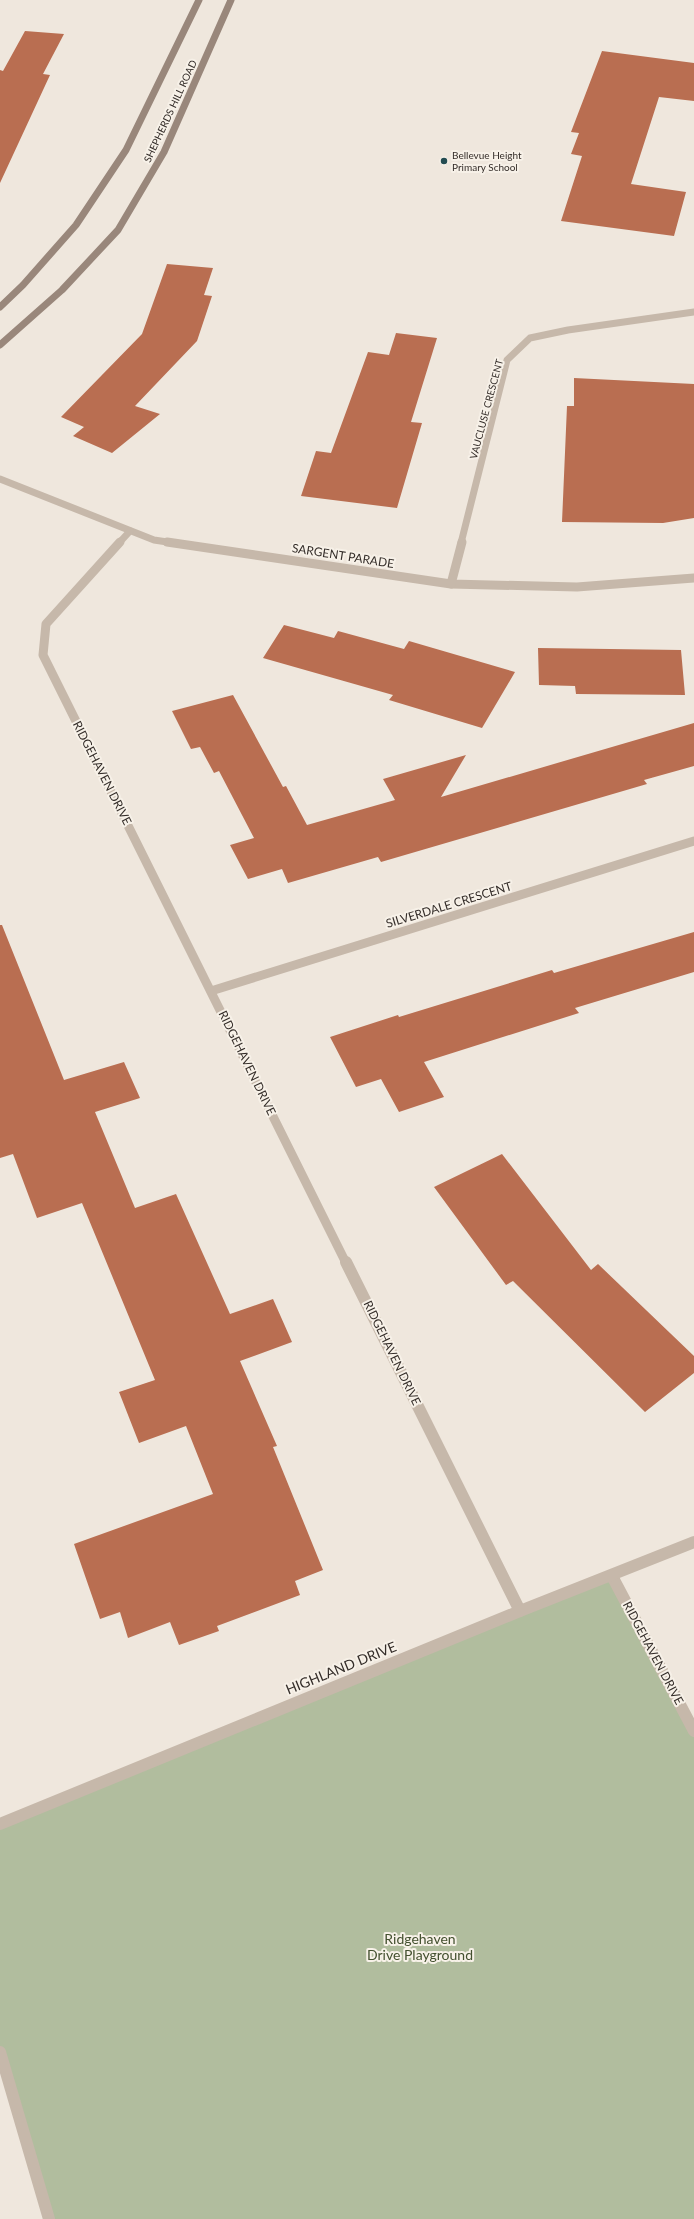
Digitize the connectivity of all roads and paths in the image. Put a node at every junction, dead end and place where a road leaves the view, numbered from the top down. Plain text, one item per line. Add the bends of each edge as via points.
1 (198, 0) edge
2 (231, 0) edge
3 (0, 307) edge
4 (694, 312) edge
5 (0, 345) edge
6 (0, 479) edge
7 (130, 531) junction
8 (694, 578) edge
9 (451, 584) junction
10 (694, 841) edge
11 (211, 992) junction
12 (694, 1542) edge
13 (612, 1576) junction
14 (520, 1611) junction
15 (694, 1731) edge
16 (0, 1824) edge
17 (0, 2052) edge
18 (49, 2219) edge

1 - 3 main road, SHEPHERDS HILL ROAD via 126,150 76,225
2 - 5 main road, SHEPHERDS HILL ROAD via 164,152 118,230 62,290
4 - 9 street, VAUCLUSE CRESCENT via 530,338 507,360
6 - 7 street, SARGENT PARADE
7 - 9 street, SARGENT PARADE via 154,540
7 - 11 street, RIDGEHAVEN DRIVE via 46,624 43,655
8 - 9 street, SARGENT PARADE via 576,587
10 - 11 street, SILVERDALE CRESCENT
11 - 14 street, RIDGEHAVEN DRIVE
12 - 13 street, HIGHLAND DRIVE
13 - 14 street, HIGHLAND DRIVE
13 - 15 street, RIDGEHAVEN DRIVE
14 - 16 street, HIGHLAND DRIVE
17 - 18 street

